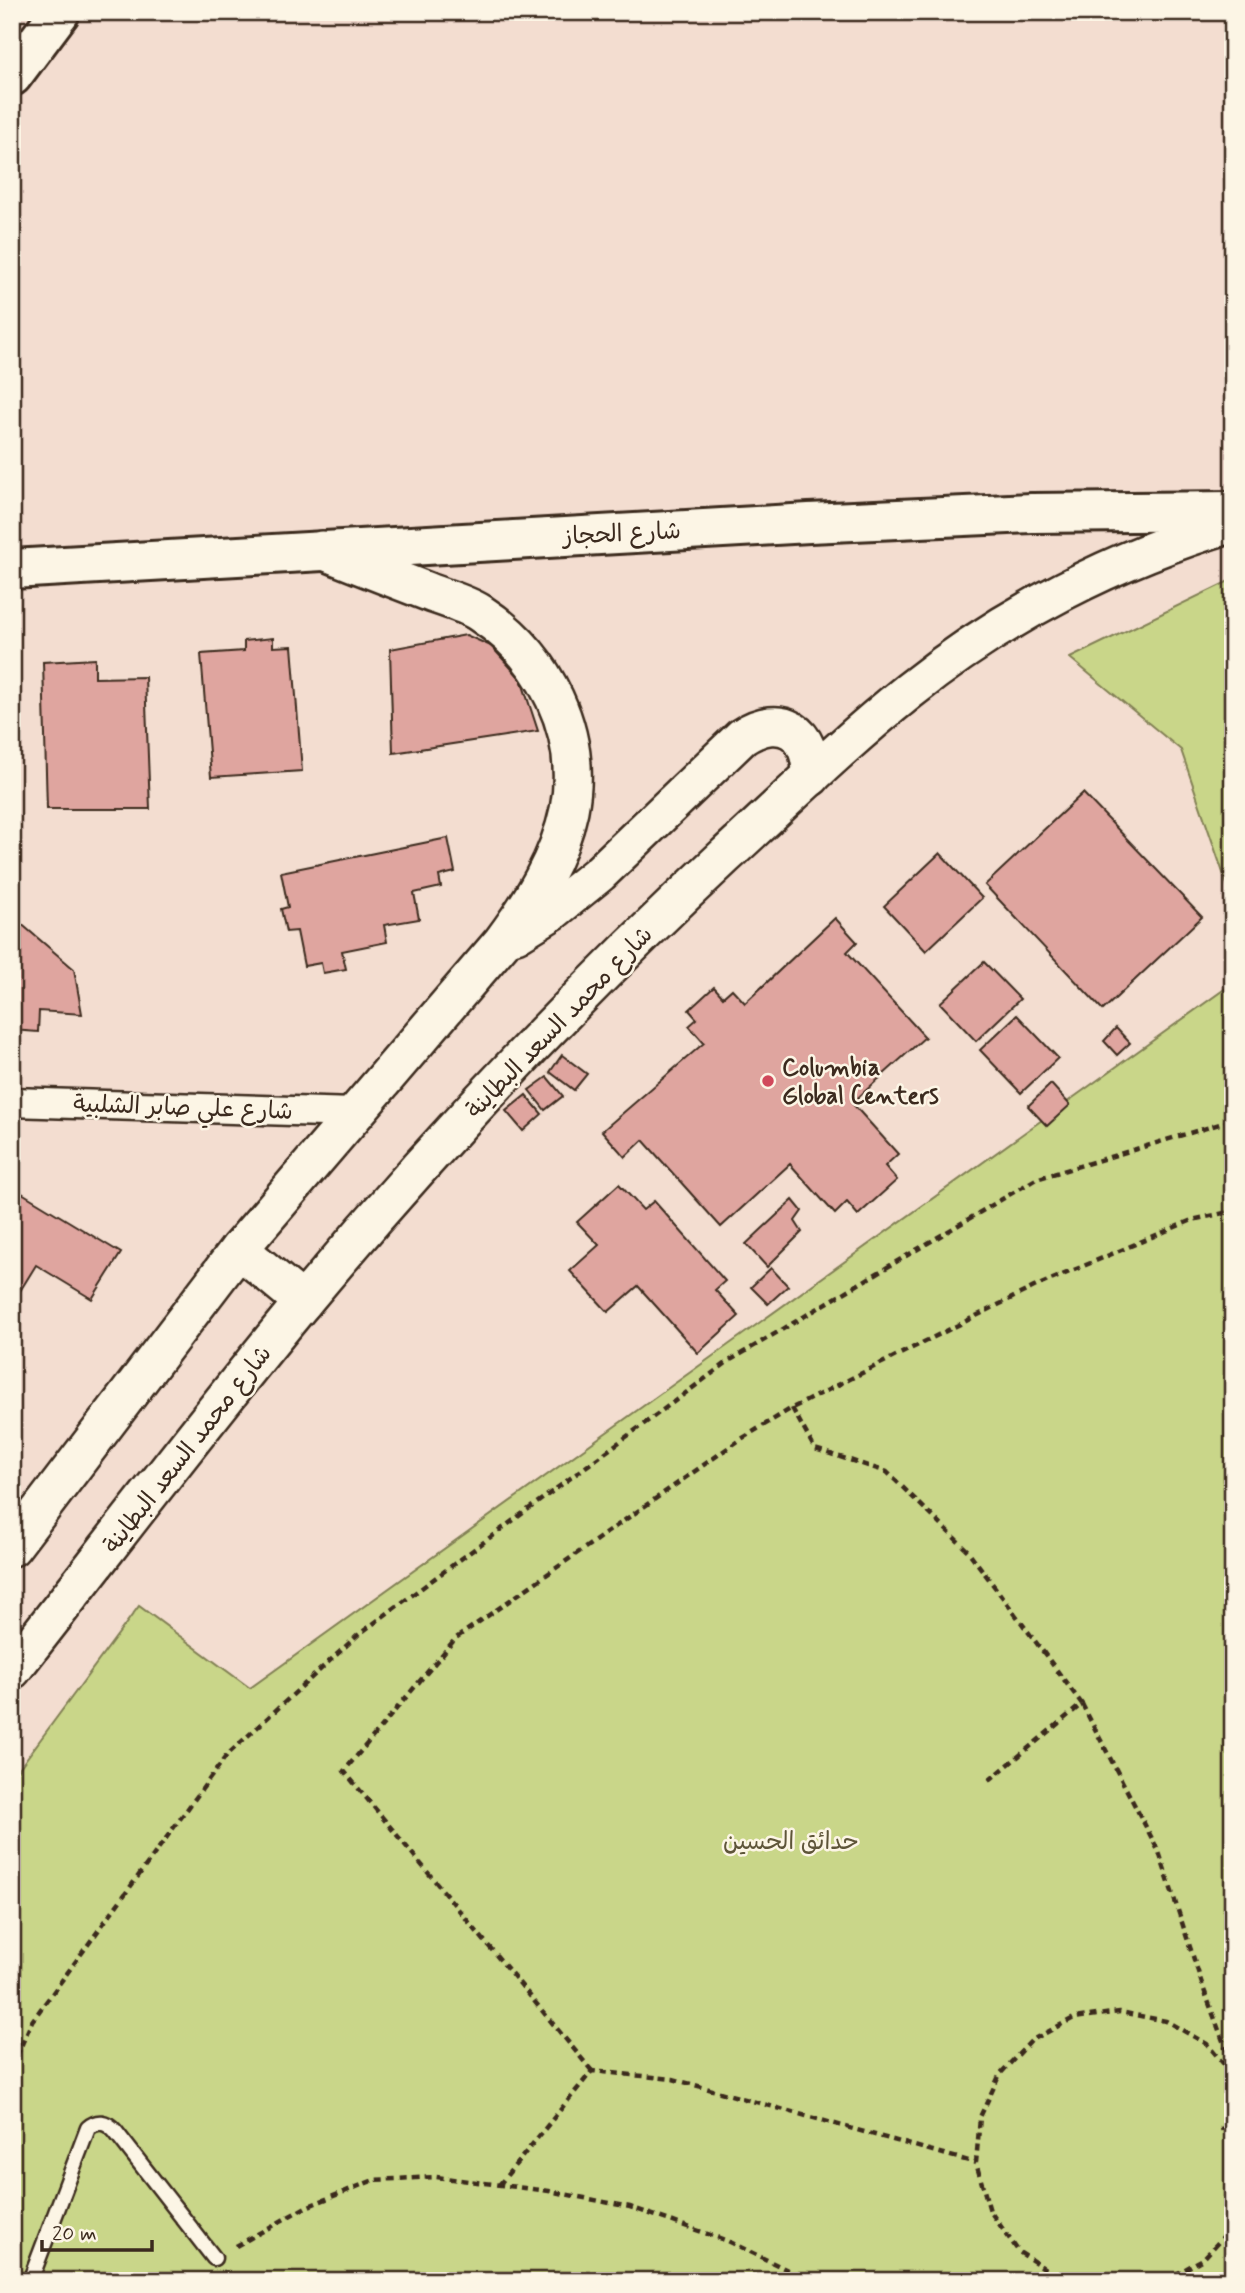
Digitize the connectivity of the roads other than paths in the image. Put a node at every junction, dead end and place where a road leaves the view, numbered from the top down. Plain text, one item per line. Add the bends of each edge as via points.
1 (71, 12) edge
2 (51, 24) edge
3 (12, 76) edge
4 (1233, 511) edge
5 (1233, 523) edge
6 (322, 550) junction
7 (12, 569) edge
8 (811, 777) junction
9 (502, 942) junction
10 (12, 1102) edge
11 (354, 1113) junction
12 (239, 1249) junction
13 (303, 1302) junction
14 (12, 1547) edge
15 (12, 1670) edge
16 (214, 2258) road end
17 (30, 2281) edge

1 - 2 street
2 - 3 main road
4 - 6 main road, شارع الحجاز via 1031,513
5 - 8 street, شارع محمد السعد البطاينة via 1146,553 1025,613 912,688
6 - 7 main road, شارع الحجاز
6 - 9 street via 478,611 509,634 535,662 555,696 567,733 572,771 569,810 547,872
8 - 9 street via 805,742 792,730 775,725 757,727 577,893
8 - 13 street, شارع محمد السعد البطاينة via 548,1030
9 - 11 street
10 - 11 street, شارع علي صابر الشلبية
11 - 12 street
12 - 13 street
12 - 14 street
13 - 15 street, شارع محمد السعد البطاينة
16 - 17 lane via 115,2131 102,2122 88,2129

